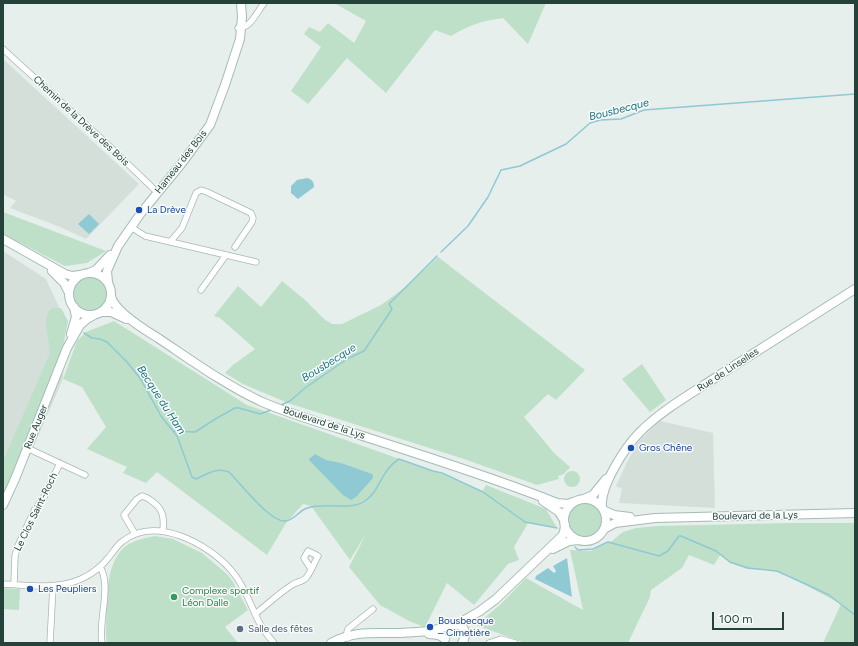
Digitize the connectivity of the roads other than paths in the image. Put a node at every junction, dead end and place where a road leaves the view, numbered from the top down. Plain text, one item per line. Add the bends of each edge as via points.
1 (237, 3) edge
2 (241, 3) edge
3 (264, 3) edge
4 (239, 28) junction
5 (3, 49) edge
6 (158, 193) junction
7 (131, 227) junction
8 (3, 239) edge
9 (170, 242) junction
10 (118, 246) junction
11 (235, 248) dead end
12 (226, 255) junction
13 (32, 256) junction
14 (256, 262) dead end
15 (85, 274) junction
16 (108, 282) junction
17 (855, 289) edge
18 (201, 290) dead end
19 (69, 294) junction
20 (111, 296) junction
21 (74, 307) junction
22 (98, 313) junction
23 (142, 328) junction
24 (67, 348) junction
25 (28, 448) junction
26 (60, 463) junction
27 (615, 467) junction
28 (85, 476) dead end
29 (519, 489) junction
30 (586, 498) junction
31 (573, 502) junction
32 (3, 505) edge
33 (604, 509) junction
34 (855, 513) edge
35 (655, 518) junction
36 (565, 523) junction
37 (604, 529) junction
38 (163, 531) junction
39 (135, 534) junction
40 (579, 540) junction
41 (539, 558) junction
42 (100, 567) junction
43 (311, 569) dead end
44 (3, 584) edge
45 (14, 584) junction
46 (53, 586) junction
47 (373, 609) dead end
48 (480, 611) junction
49 (255, 614) junction
50 (453, 625) junction
51 (348, 637) junction
52 (465, 638) edge
53 (446, 641) edge
54 (50, 643) edge
55 (102, 643) edge
56 (274, 643) edge
57 (332, 643) edge
58 (489, 643) edge
59 (515, 643) edge

1 - 4 main road, Hameau des Bois
2 - 4 main road, Hameau des Bois via 242,17
3 - 4 street via 248,26
4 - 6 main road, Hameau des Bois via 225,85 208,128
5 - 6 street, Chemin de la Drève des Bois
6 - 7 main road, Hameau des Bois
7 - 9 street via 143,236
7 - 10 main road, Hameau des Bois
8 - 13 main road
9 - 11 street via 182,228 196,193 201,190 251,214 252,222
9 - 12 street
10 - 15 main road, Hameau des Bois via 99,267
10 - 16 main road, Hameau des Bois via 107,271
12 - 14 street
12 - 18 street
13 - 15 main road via 67,275
13 - 19 main road via 62,280
15 - 16 main road via 101,276
15 - 19 main road via 73,282
16 - 20 main road
17 - 27 main road, Rue de Linselles via 663,412 629,444
19 - 21 main road
20 - 22 main road via 108,305
20 - 23 main road, Boulevard de la Lys via 117,307
21 - 22 main road via 87,315
21 - 24 main road, Rue Auger via 76,317
22 - 23 main road, Boulevard de la Lys via 115,314
22 - 24 main road, Rue Auger via 80,325
23 - 29 main road, Boulevard de la Lys via 234,387 277,408
24 - 25 main road, Rue Auger
25 - 26 street, Le Clos Saint-Roch
25 - 32 main road, Rue Auger
26 - 28 street, Le Clos Saint-Roch
26 - 45 street, Le Clos Saint-Roch via 17,548
27 - 30 main road, Rue de Linselles via 597,491
27 - 33 main road, Rue de Linselles via 603,495
29 - 31 main road, Boulevard de la Lys via 560,504
29 - 36 main road, Boulevard de la Lys via 547,503 558,512
30 - 31 main road
30 - 33 main road via 595,501
31 - 36 main road via 566,510
33 - 35 main road, Boulevard de la Lys via 620,516
33 - 37 main road via 607,520
34 - 35 main road, Boulevard de la Lys
35 - 37 main road, Boulevard de la Lys via 615,523
36 - 40 main road via 570,534
36 - 41 main road via 562,536
37 - 40 main road via 595,539
38 - 39 street via 153,530
38 - 39 street via 161,509 142,496 124,515
38 - 49 street via 196,543 220,559 238,580
39 - 42 street via 120,543
40 - 41 main road via 569,541
41 - 48 main road
42 - 46 street via 78,580
42 - 55 street via 105,579
43 - 49 street via 304,579 291,585
44 - 45 street
45 - 46 street
46 - 54 street
47 - 51 street via 348,629
48 - 50 main road
48 - 52 main road via 472,620
49 - 56 street
50 - 51 main road via 413,632 367,632
50 - 52 main road via 462,627
50 - 53 main road via 445,631
51 - 53 main road via 434,634
51 - 57 main road
58 - 59 street via 501,639

